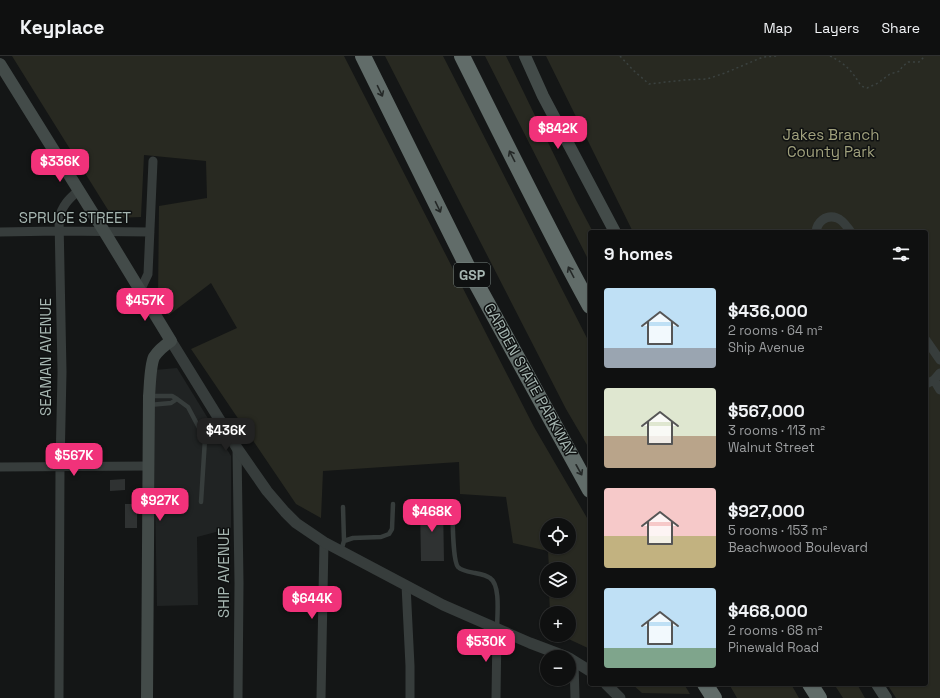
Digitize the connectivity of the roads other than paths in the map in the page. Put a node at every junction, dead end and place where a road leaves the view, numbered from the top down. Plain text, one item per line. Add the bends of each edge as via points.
1 (363, 56) edge
2 (462, 56) edge
3 (525, 56) edge
4 (0, 64) edge
5 (153, 161) dead end
6 (78, 190) junction
7 (614, 230) edge
8 (816, 230) edge
9 (850, 230) edge
10 (59, 231) junction
11 (104, 231) junction
12 (0, 232) edge
13 (150, 232) junction
14 (140, 291) junction
15 (588, 302) edge
16 (171, 341) junction
17 (928, 343) edge
18 (940, 360) edge
19 (940, 373) edge
20 (930, 382) edge
21 (940, 390) edge
22 (177, 399) junction
23 (149, 401) junction
24 (237, 448) junction
25 (60, 466) junction
26 (148, 466) junction
27 (0, 467) edge
28 (588, 486) edge
29 (201, 502) dead end
30 (452, 502) dead end
31 (393, 504) dead end
32 (344, 507) dead end
33 (324, 542) junction
34 (343, 546) junction
35 (406, 585) junction
36 (497, 629) junction
37 (548, 650) edge
38 (576, 663) edge
39 (588, 670) edge
40 (574, 686) edge
41 (608, 686) edge
42 (706, 686) edge
43 (811, 686) edge
44 (878, 686) edge
45 (59, 698) edge
46 (147, 698) edge
47 (238, 698) edge
48 (321, 698) edge
49 (410, 698) edge
50 (496, 698) edge
51 (576, 698) edge
52 (620, 698) edge
53 (714, 698) edge
54 (820, 698) edge
55 (886, 698) edge

1 -> 28 highway, GARDEN STATE PARKWAY / GSP via 470,270
15 -> 2 highway
3 - 7 main road via 543,96
4 - 6 main road
5 - 13 street
6 - 10 street, SEAMAN AVENUE via 61,211
6 - 11 main road
8 - 9 street via 823,219 830,217 841,221
10 - 11 street, SPRUCE STREET
10 - 12 street, SPRUCE STREET
10 - 25 street, SEAMAN AVENUE via 62,372
11 - 13 street, SPRUCE STREET
11 - 14 main road
13 - 14 street via 148,274
14 - 16 main road
16 - 23 main road via 154,357 150,373
16 - 24 street
17 - 18 street
19 - 20 street
20 - 21 street
22 - 23 lane via 171,403
22 - 23 lane via 172,396
22 - 29 lane via 188,406 205,439
23 - 26 main road
24 - 33 street via 285,512
24 - 47 street, SHIP AVENUE
25 - 26 street
25 - 27 street
25 - 45 street, SEAMAN AVENUE
26 - 46 main road
30 - 36 lane via 454,557 457,566 491,578 495,584
31 - 34 lane via 392,529 389,534 381,537 353,538
32 - 34 lane
33 - 34 street
33 - 48 street
34 - 35 street
35 - 36 street
35 - 49 street
36 - 37 street
36 - 50 street
38 - 39 street
40 - 51 street
41 - 52 street
42 - 53 highway
43 - 54 highway
44 - 55 main road

